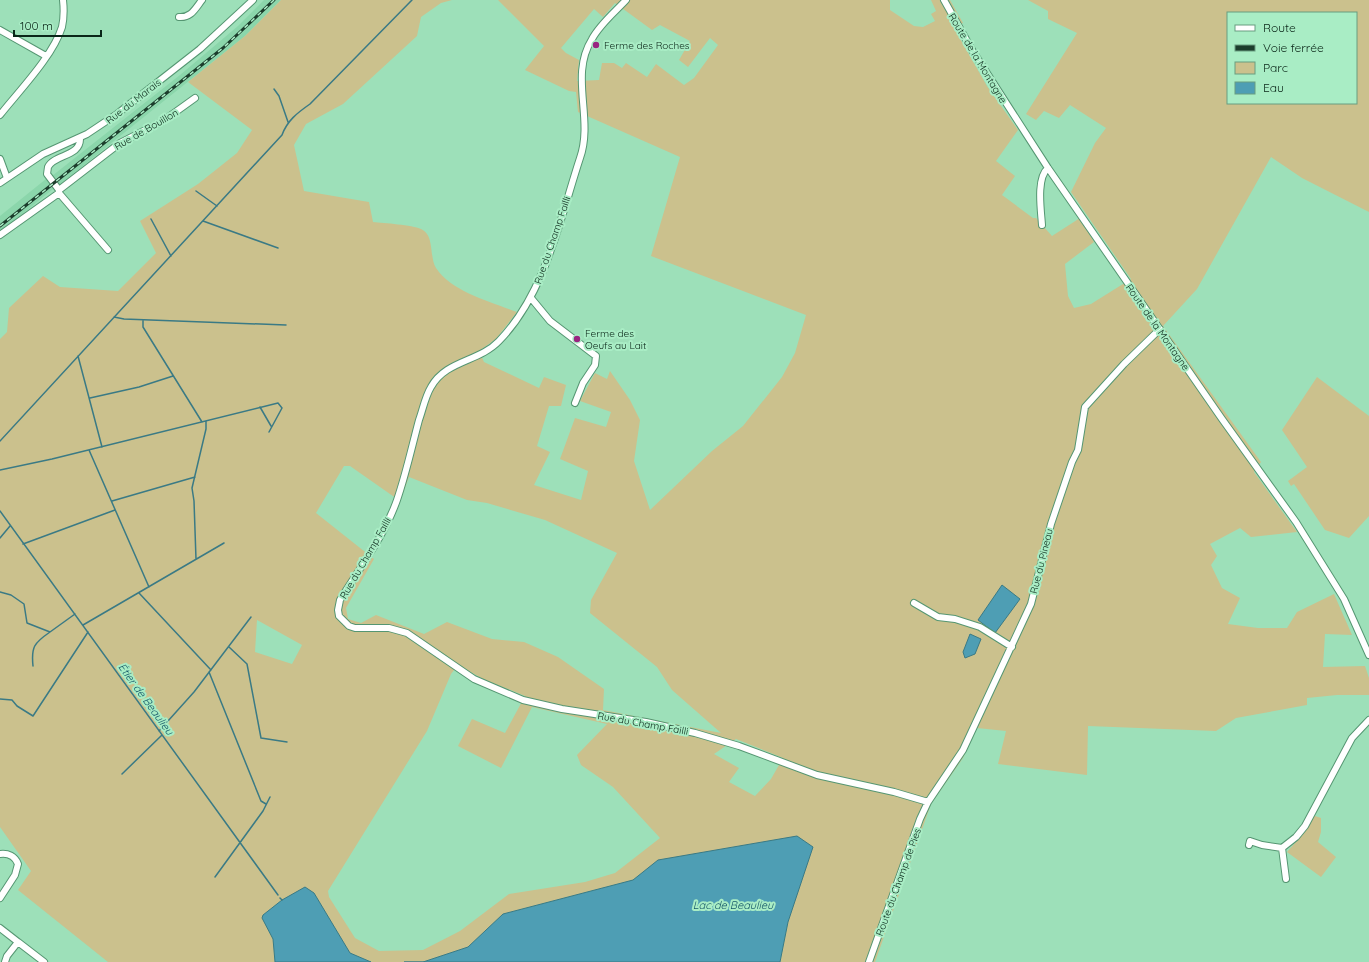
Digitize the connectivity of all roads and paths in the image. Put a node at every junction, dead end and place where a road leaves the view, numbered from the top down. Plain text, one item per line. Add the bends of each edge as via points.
1 (63, 0) edge
2 (202, 0) edge
3 (253, 0) edge
4 (626, 0) edge
5 (944, 0) edge
6 (179, 17) dead end
7 (0, 30) edge
8 (46, 56) junction
9 (195, 98) dead end
10 (0, 115) edge
11 (80, 138) junction
12 (0, 159) edge
13 (1048, 168) junction
14 (4, 174) edge
15 (0, 183) edge
16 (59, 191) junction
17 (1042, 225) dead end
18 (0, 235) edge
19 (108, 250) dead end
20 (531, 298) junction
21 (1160, 329) junction
22 (575, 403) dead end
23 (914, 603) dead end
24 (1012, 647) junction
25 (1369, 655) edge
26 (1369, 720) edge
27 (928, 802) junction
28 (1249, 845) dead end
29 (1282, 848) junction
30 (0, 854) edge
31 (1286, 879) dead end
32 (0, 898) edge
33 (0, 928) edge
34 (18, 942) junction
35 (5, 962) edge
36 (44, 962) edge
37 (869, 962) edge

1 - 8 street via 62,27 55,44
2 - 6 street via 193,13
3 - 11 street, Rue du Marais via 200,49 117,114
4 - 20 street, Rue du Champ Failli via 592,39 582,61 584,145 543,271
5 - 13 street, Route de la Montagne via 972,50
7 - 8 street
8 - 10 street
9 - 16 street, Rue de Bouillon via 163,122 120,143
11 - 14 street, Rue du Marais
11 - 16 street via 78,147 73,152 53,161 48,167 47,174
12 - 14 street
13 - 17 street via 1043,175 1040,191
13 - 21 street, Route de la Montagne
14 - 15 street, Rue du Marais
16 - 18 street, Rue de Bouillon
16 - 19 street
20 - 22 street via 550,321 596,356 595,365 583,383
20 - 27 street, Rue du Champ Failli via 497,343 481,354 446,370 432,386 424,402 396,502 377,542 340,600 339,616 344,623 355,628 389,628 407,634 474,679 523,700 695,733 739,746 817,775
21 - 24 street, Rue du Pineau via 1085,407 1078,450 1051,524 1031,604
21 - 25 street, Route de la Montagne via 1296,522 1344,599
23 - 24 street via 938,617 956,619 980,627
24 - 27 street, Rue du Pineau via 963,750
26 - 29 street via 1352,738 1306,826
27 - 37 street, Route du Champ de Pies
28 - 29 street via 1250,841
29 - 31 street
30 - 32 street via 11,855 18,864 14,876
33 - 34 street
34 - 35 street
34 - 36 street

